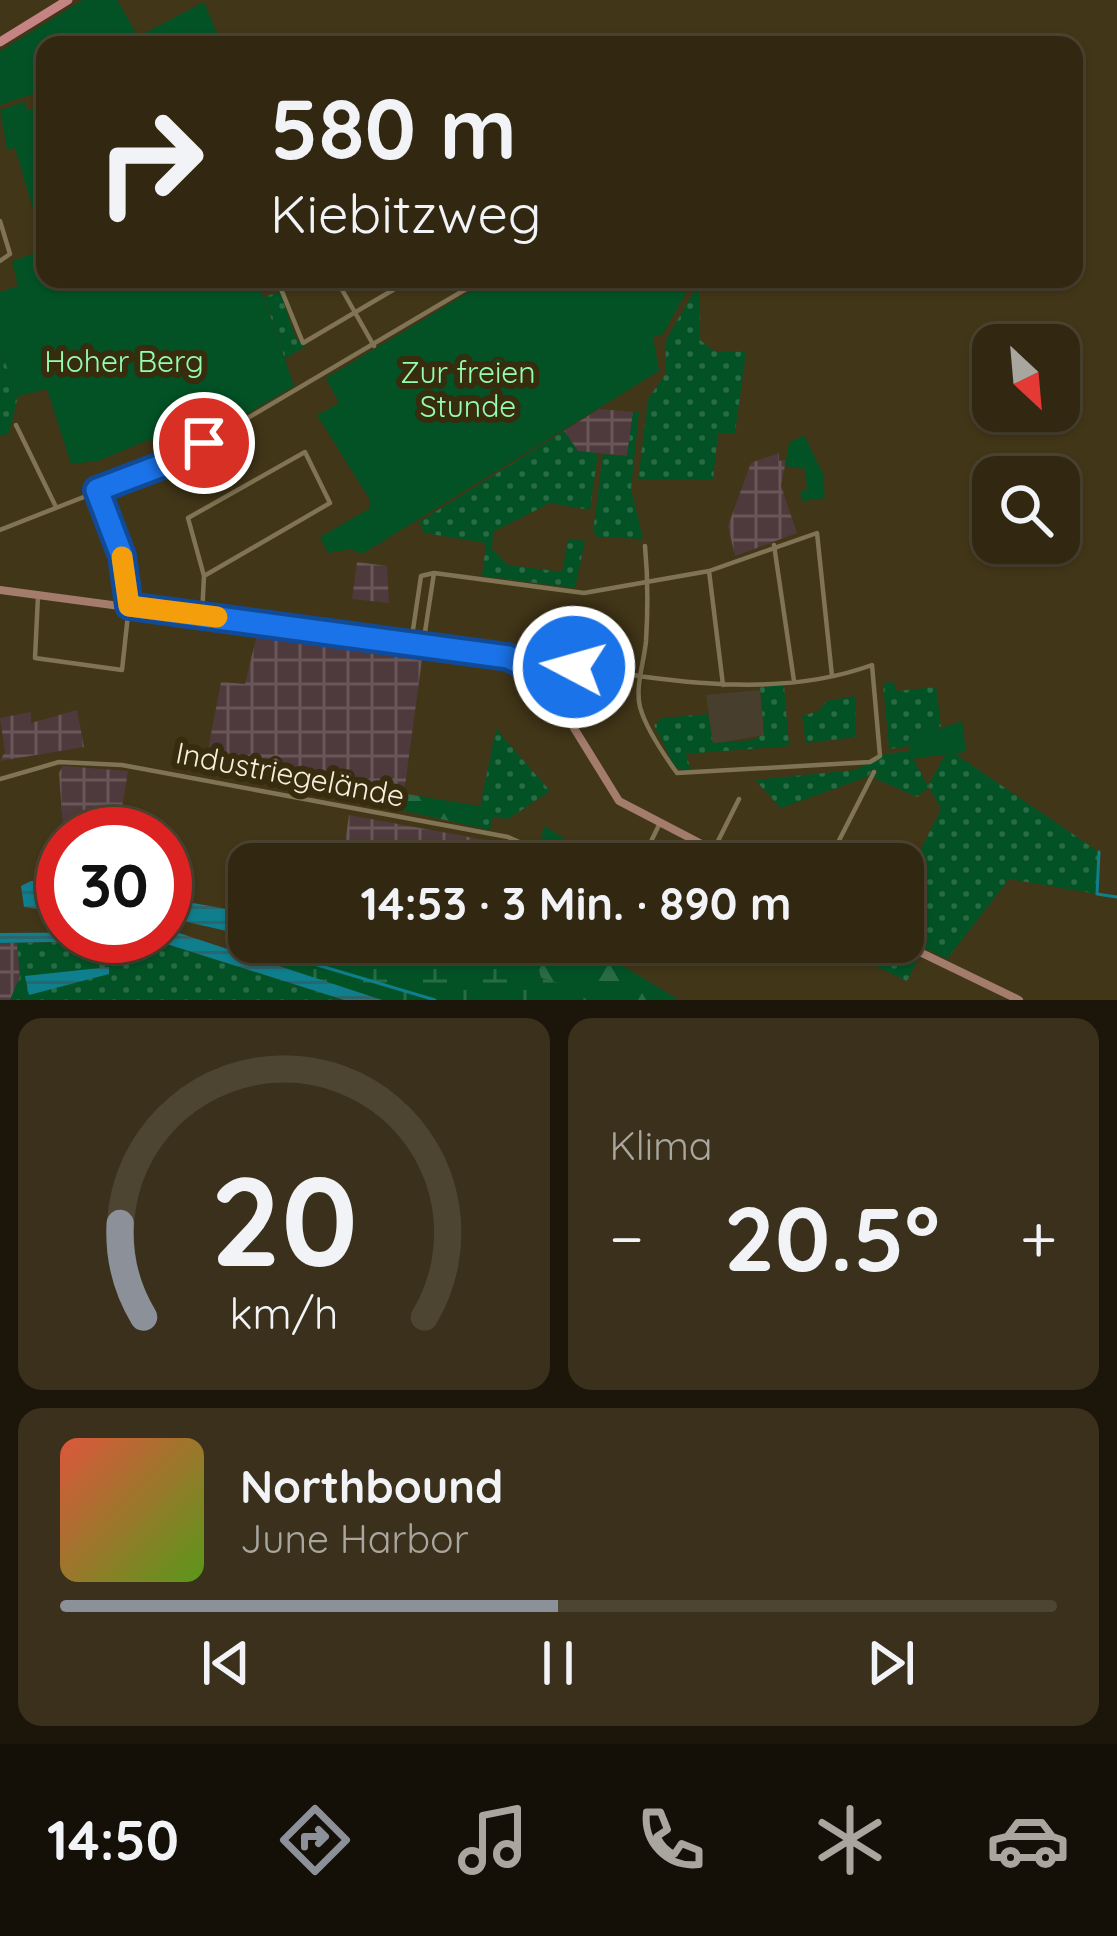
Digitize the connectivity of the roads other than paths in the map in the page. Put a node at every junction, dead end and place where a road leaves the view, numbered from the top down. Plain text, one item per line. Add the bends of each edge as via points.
1 (68, 0) edge
2 (0, 42) edge
3 (0, 221) edge
4 (3, 260) edge
5 (281, 288) edge
6 (340, 288) edge
7 (393, 288) edge
8 (468, 288) edge
9 (353, 313) junction
10 (374, 346) junction
11 (16, 425) dead end
12 (97, 490) junction
13 (56, 508) junction
14 (0, 530) edge
15 (775, 545) junction
16 (645, 547) dead end
17 (709, 571) junction
18 (434, 573) junction
19 (204, 577) junction
20 (648, 584) junction
21 (0, 590) edge
22 (38, 594) junction
23 (129, 606) junction
24 (202, 615) junction
25 (411, 644) junction
26 (424, 645) junction
27 (526, 666) junction
28 (641, 676) junction
29 (832, 676) junction
30 (794, 681) junction
31 (724, 686) junction
32 (874, 772) dead end
33 (0, 779) edge
34 (739, 799) dead end
35 (659, 824) junction
36 (522, 843) edge
37 (650, 843) edge
38 (697, 843) edge
39 (717, 843) edge
40 (838, 843) edge
41 (924, 954) edge
42 (1018, 1000) edge

1 - 2 main road
3 - 4 street via 10,254
5 - 9 street via 303,343
6 - 9 street
7 - 9 street
8 - 10 street
9 - 10 street
10 - 12 street via 176,460
11 - 13 street
12 - 13 street
12 - 23 street via 122,556
13 - 14 street
15 - 17 street
15 - 29 street via 817,532
15 - 30 street
16 - 20 street
17 - 20 street
17 - 31 street
18 - 20 street via 584,593
18 - 25 street via 421,577
18 - 26 street
19 - 19 street via 330,503 304,452 188,518
19 - 24 street
20 - 28 street
21 - 22 street
22 - 23 street
22 - 23 street via 35,658 122,670
23 - 24 street
24 - 25 street
25 - 26 street
26 - 27 street
27 - 28 street via 540,661
27 - 35 street via 553,694 614,796
28 - 29 street via 644,718 674,769 689,776 876,760 883,749 872,665
28 - 31 street
29 - 30 street
30 - 31 street
32 - 40 street
33 - 36 street, Industriegelände via 59,762 122,765
34 - 39 street
35 - 37 street
35 - 38 street
41 - 42 street

